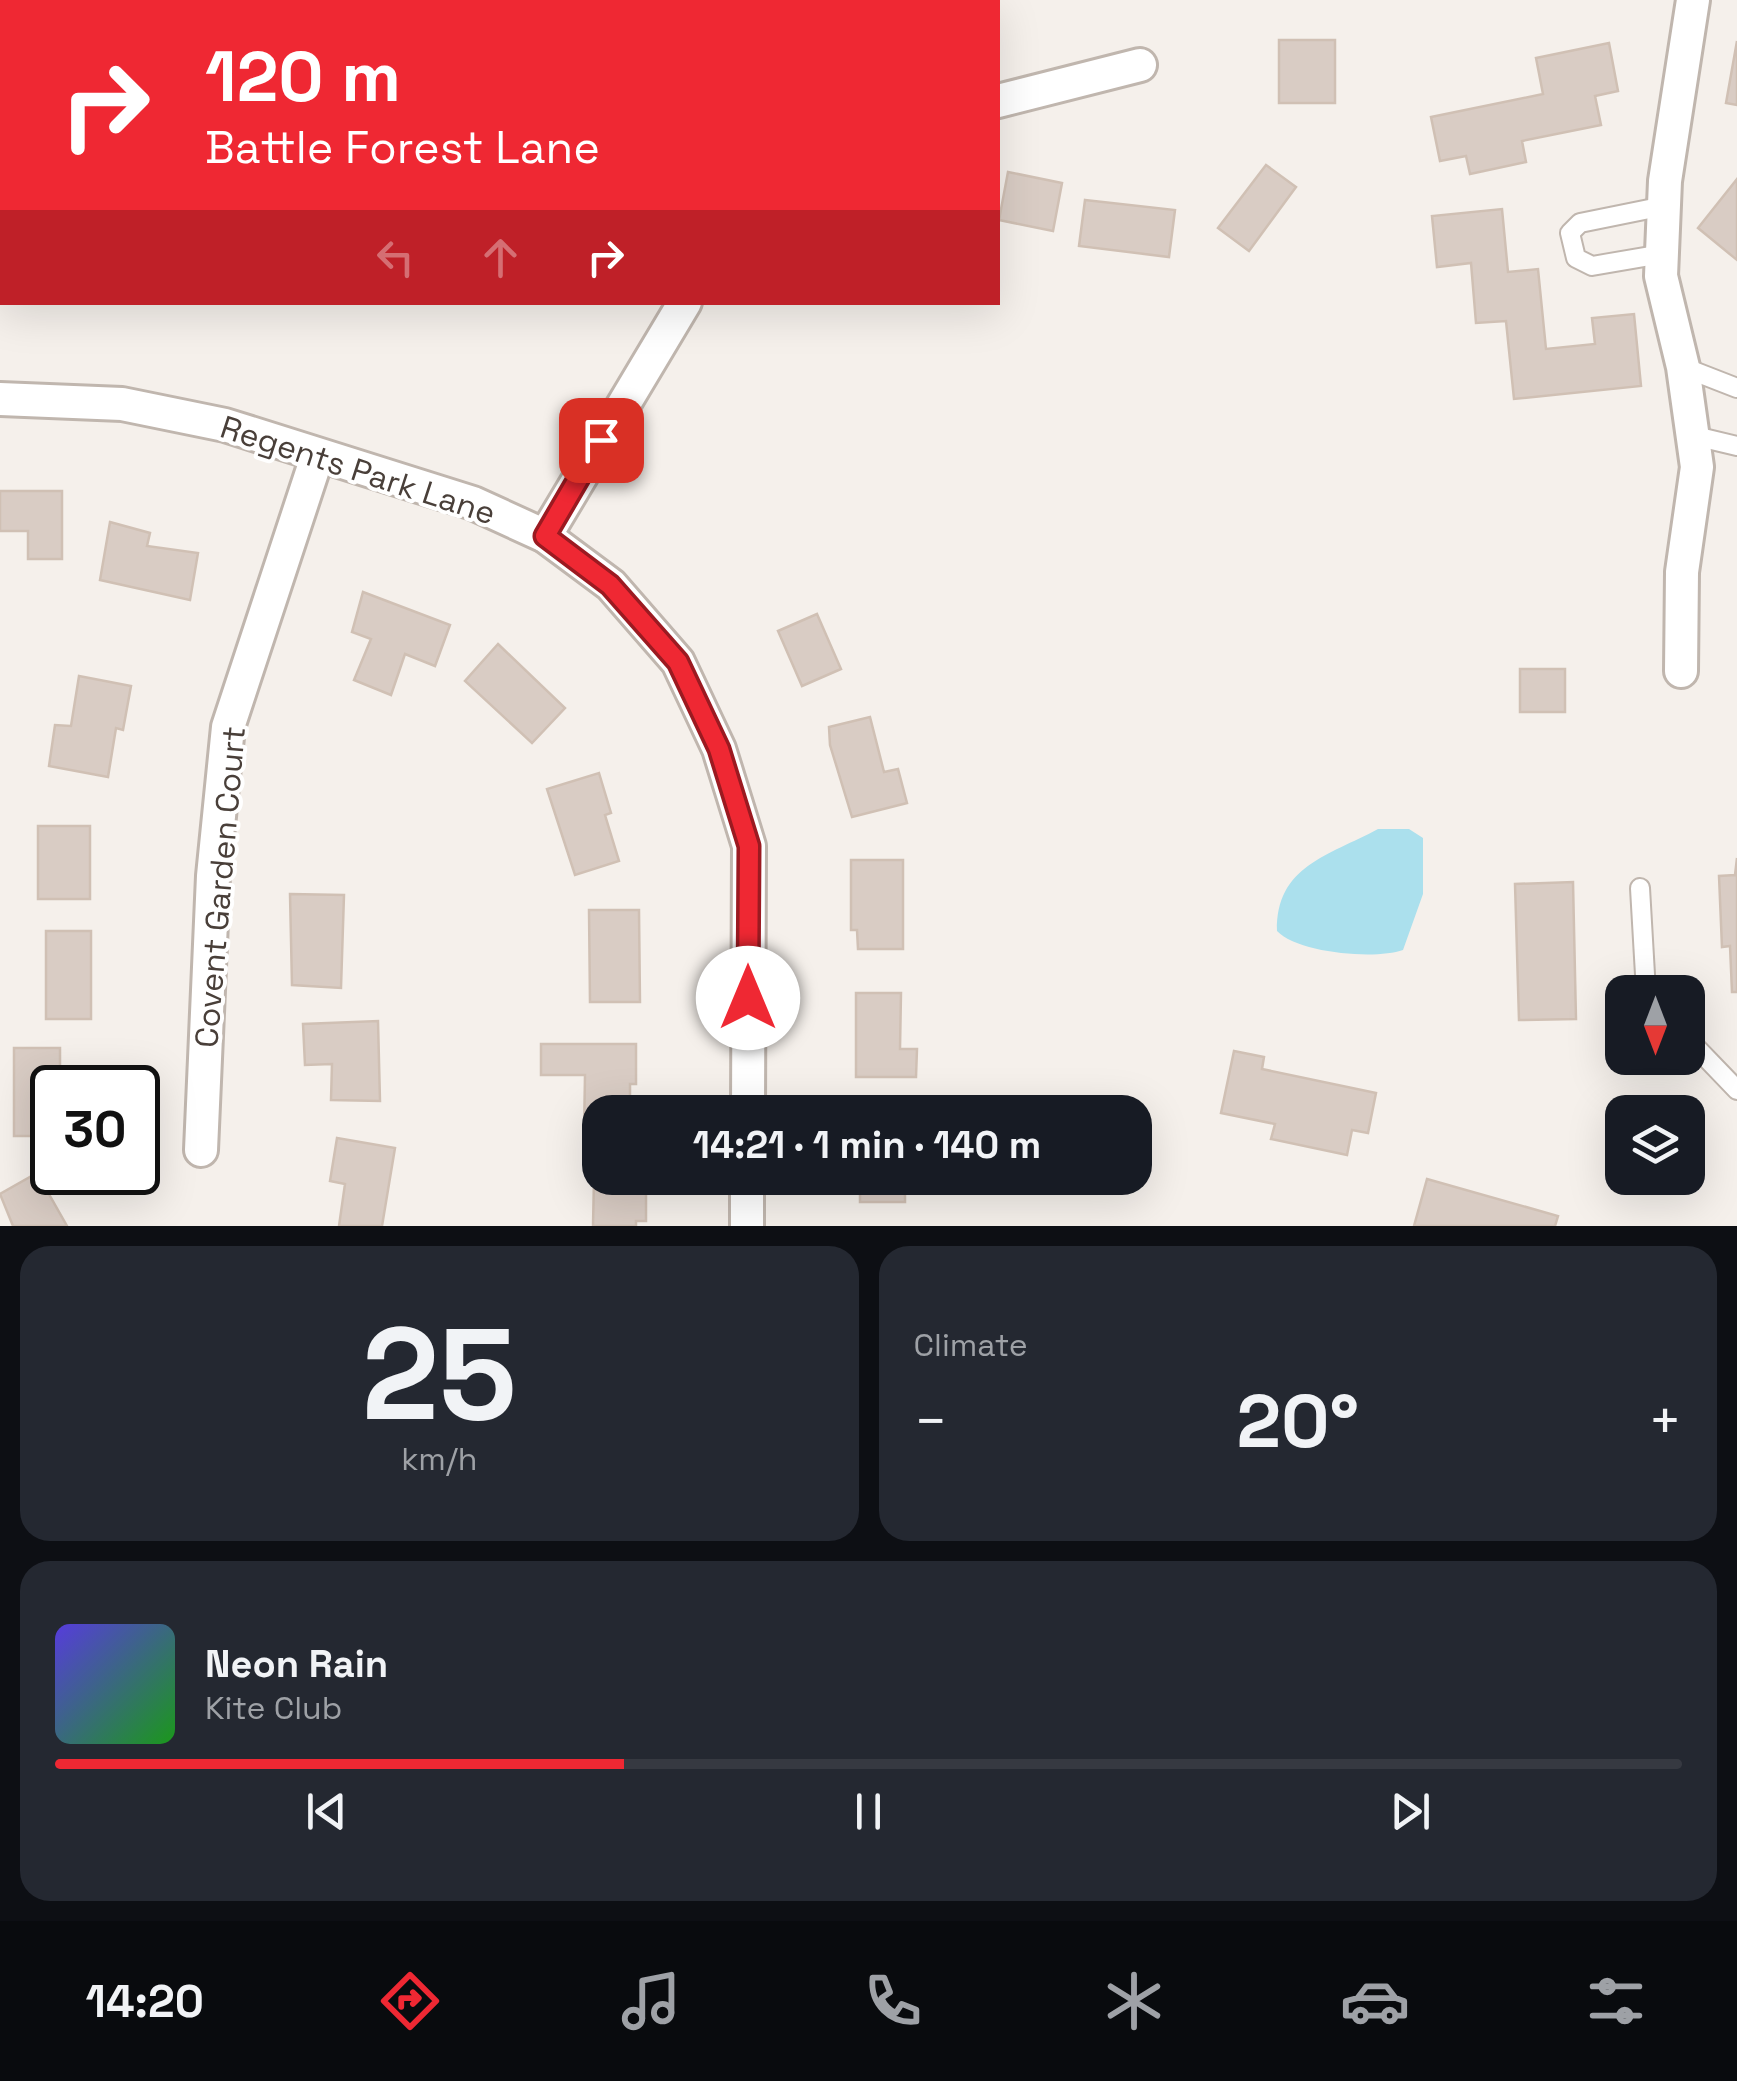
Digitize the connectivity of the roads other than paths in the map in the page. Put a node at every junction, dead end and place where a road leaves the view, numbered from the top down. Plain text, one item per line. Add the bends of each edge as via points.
1 (1693, 0) edge
2 (1140, 65) dead end
3 (1000, 100) edge
4 (1664, 206) junction
5 (1662, 254) junction
6 (683, 305) edge
7 (1683, 367) junction
8 (1737, 388) edge
9 (0, 399) edge
10 (1695, 436) junction
11 (1737, 446) edge
12 (318, 456) junction
13 (545, 536) junction
14 (1681, 671) dead end
15 (1640, 888) dead end
16 (1645, 975) edge
17 (1705, 1057) edge
18 (1737, 1090) edge
19 (748, 1095) edge
20 (202, 1150) dead end
21 (747, 1195) edge
22 (747, 1226) edge

1 - 4 street
2 - 3 street
4 - 5 street
4 - 5 lane via 1580,223 1570,232 1576,258 1592,266
5 - 7 street via 1661,276
6 - 13 street
7 - 8 lane
7 - 10 street
9 - 12 street, Regents Park Lane via 122,404 225,425
10 - 11 lane
10 - 14 street
12 - 13 street, Regents Park Lane via 474,503
12 - 20 street, Covent Garden Court via 228,727
13 - 19 street, Regents Park Lane via 610,585 678,662 719,749 749,846
15 - 16 lane
17 - 18 lane
21 - 22 street

